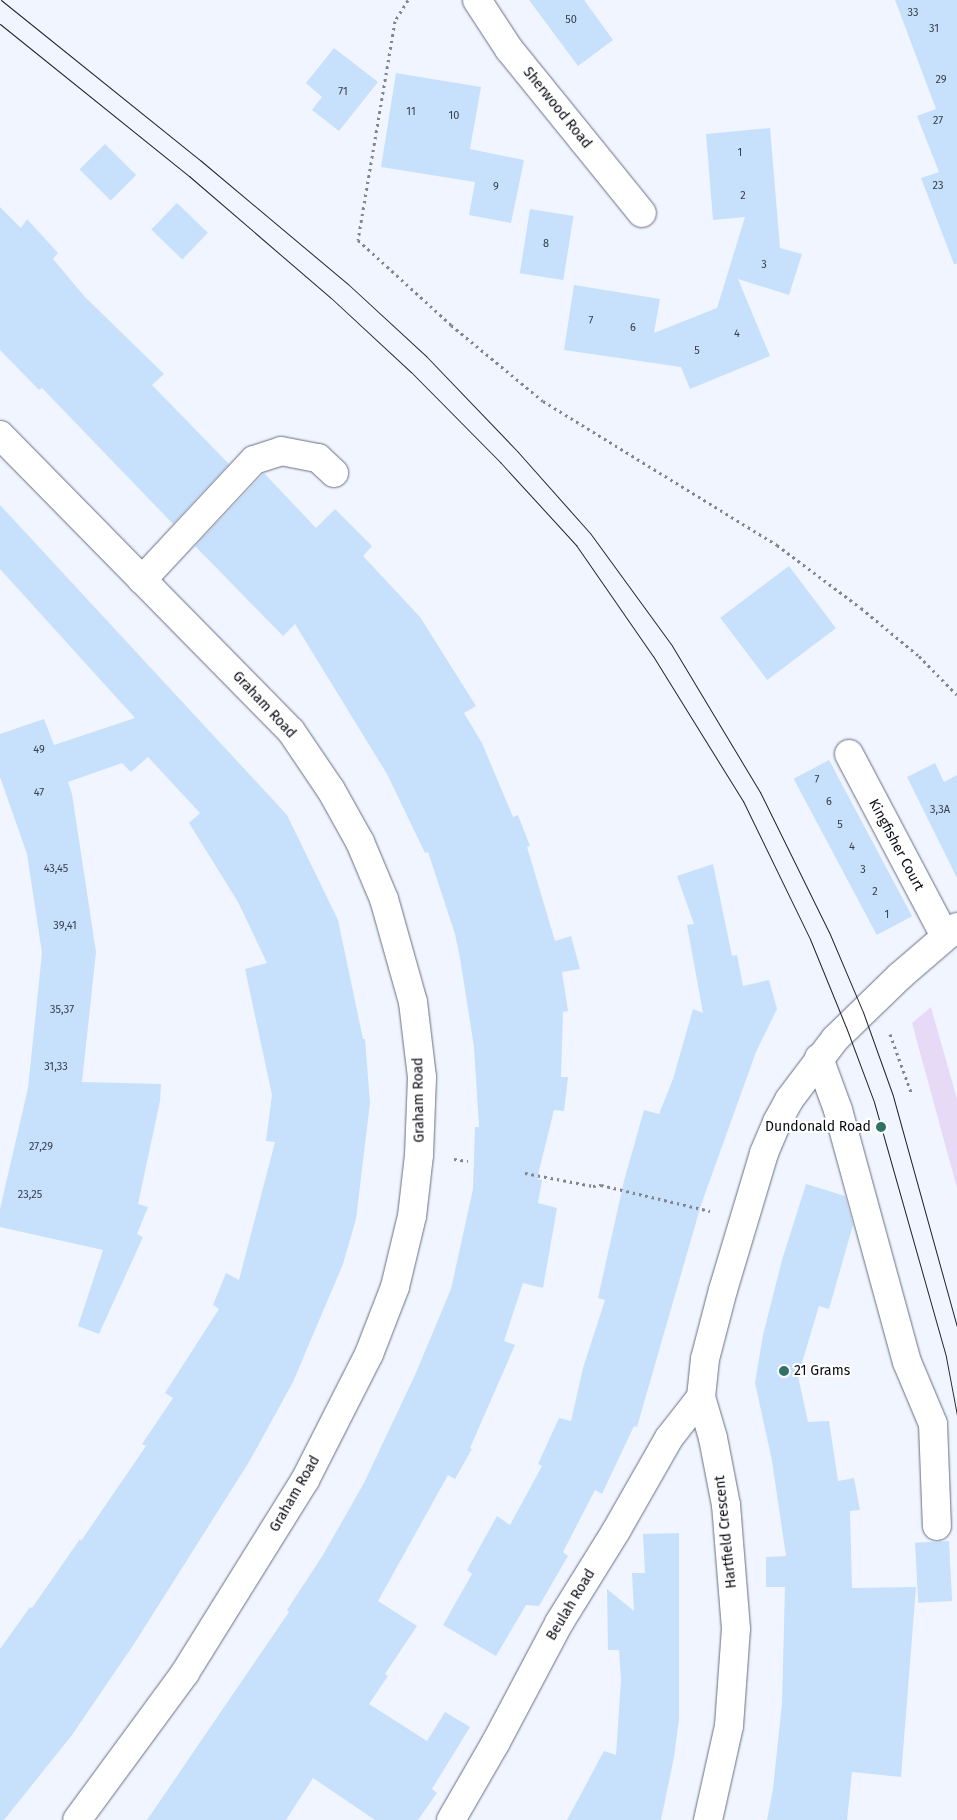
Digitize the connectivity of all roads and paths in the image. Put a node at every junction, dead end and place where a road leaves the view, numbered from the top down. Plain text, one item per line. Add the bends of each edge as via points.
1 (408, 0) edge
2 (477, 0) edge
3 (642, 213) dead end
4 (0, 435) edge
5 (334, 473) dead end
6 (142, 580) junction
7 (957, 695) edge
8 (849, 754) dead end
9 (951, 931) edge
10 (877, 999) junction
11 (819, 1058) junction
12 (911, 1092) dead end
13 (525, 1173) dead end
14 (744, 1221) junction
15 (701, 1397) junction
16 (937, 1526) dead end
17 (76, 1820) edge
18 (452, 1820) edge
19 (708, 1820) edge

1 - 7 path via 396,22 358,240 451,325 543,401 777,545 876,620 919,656
2 - 3 street, Sherwood Road via 509,49
4 - 6 street, Graham Road
5 - 6 street via 318,458 281,451 254,460
6 - 17 street, Graham Road via 292,731 360,842 384,899 413,1002 422,1077 419,1155 412,1216 395,1286 369,1354 305,1480 186,1673
8 - 9 street, Kingfisher Court
9 - 10 street
10 - 11 street
10 - 12 path
11 - 14 street, Hartfield Crescent via 777,1122 764,1153
11 - 16 street via 838,1110 907,1362 933,1424
13 - 14 path via 601,1186 718,1212
14 - 15 street, Hartfield Crescent via 708,1350
15 - 18 street, Beulah Road via 669,1438 559,1622
15 - 19 street, Hartfield Crescent via 726,1505 736,1629 730,1726

